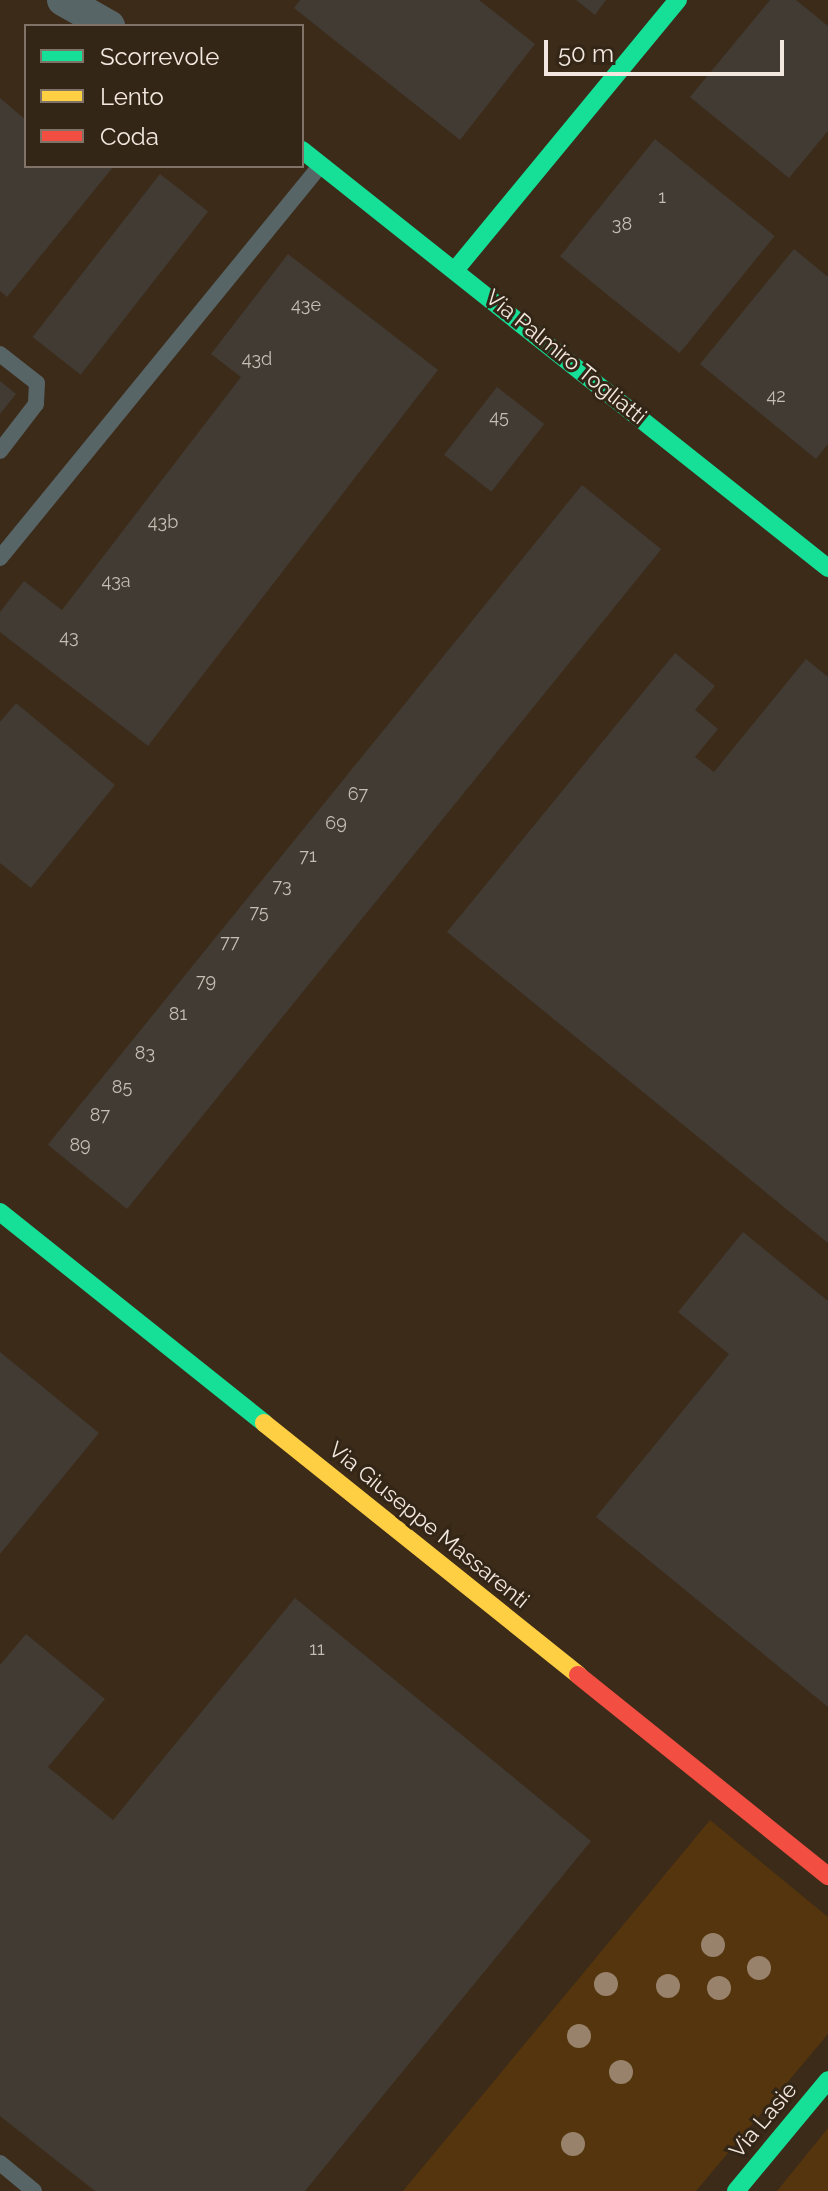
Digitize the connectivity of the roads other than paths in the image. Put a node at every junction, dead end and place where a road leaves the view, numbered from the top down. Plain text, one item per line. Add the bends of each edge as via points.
1 (63, 0) edge
2 (678, 0) edge
3 (105, 24) edge
4 (304, 152) edge
5 (321, 165) junction
6 (456, 269) junction
7 (0, 354) edge
8 (0, 451) edge
9 (0, 558) edge
10 (827, 565) edge
11 (0, 1212) edge
12 (828, 1876) edge
13 (828, 2080) edge
14 (0, 2163) edge
15 (34, 2191) edge
16 (736, 2191) edge

1 - 3 street
2 - 6 street
4 - 5 street, Via Palmiro Togliatti
5 - 6 street, Via Palmiro Togliatti
5 - 9 lane
6 - 10 street, Via Palmiro Togliatti
7 - 8 lane via 37,383 36,404
11 - 12 street, Via Giuseppe Massarenti
13 - 16 street, Via Lasie
14 - 15 lane

